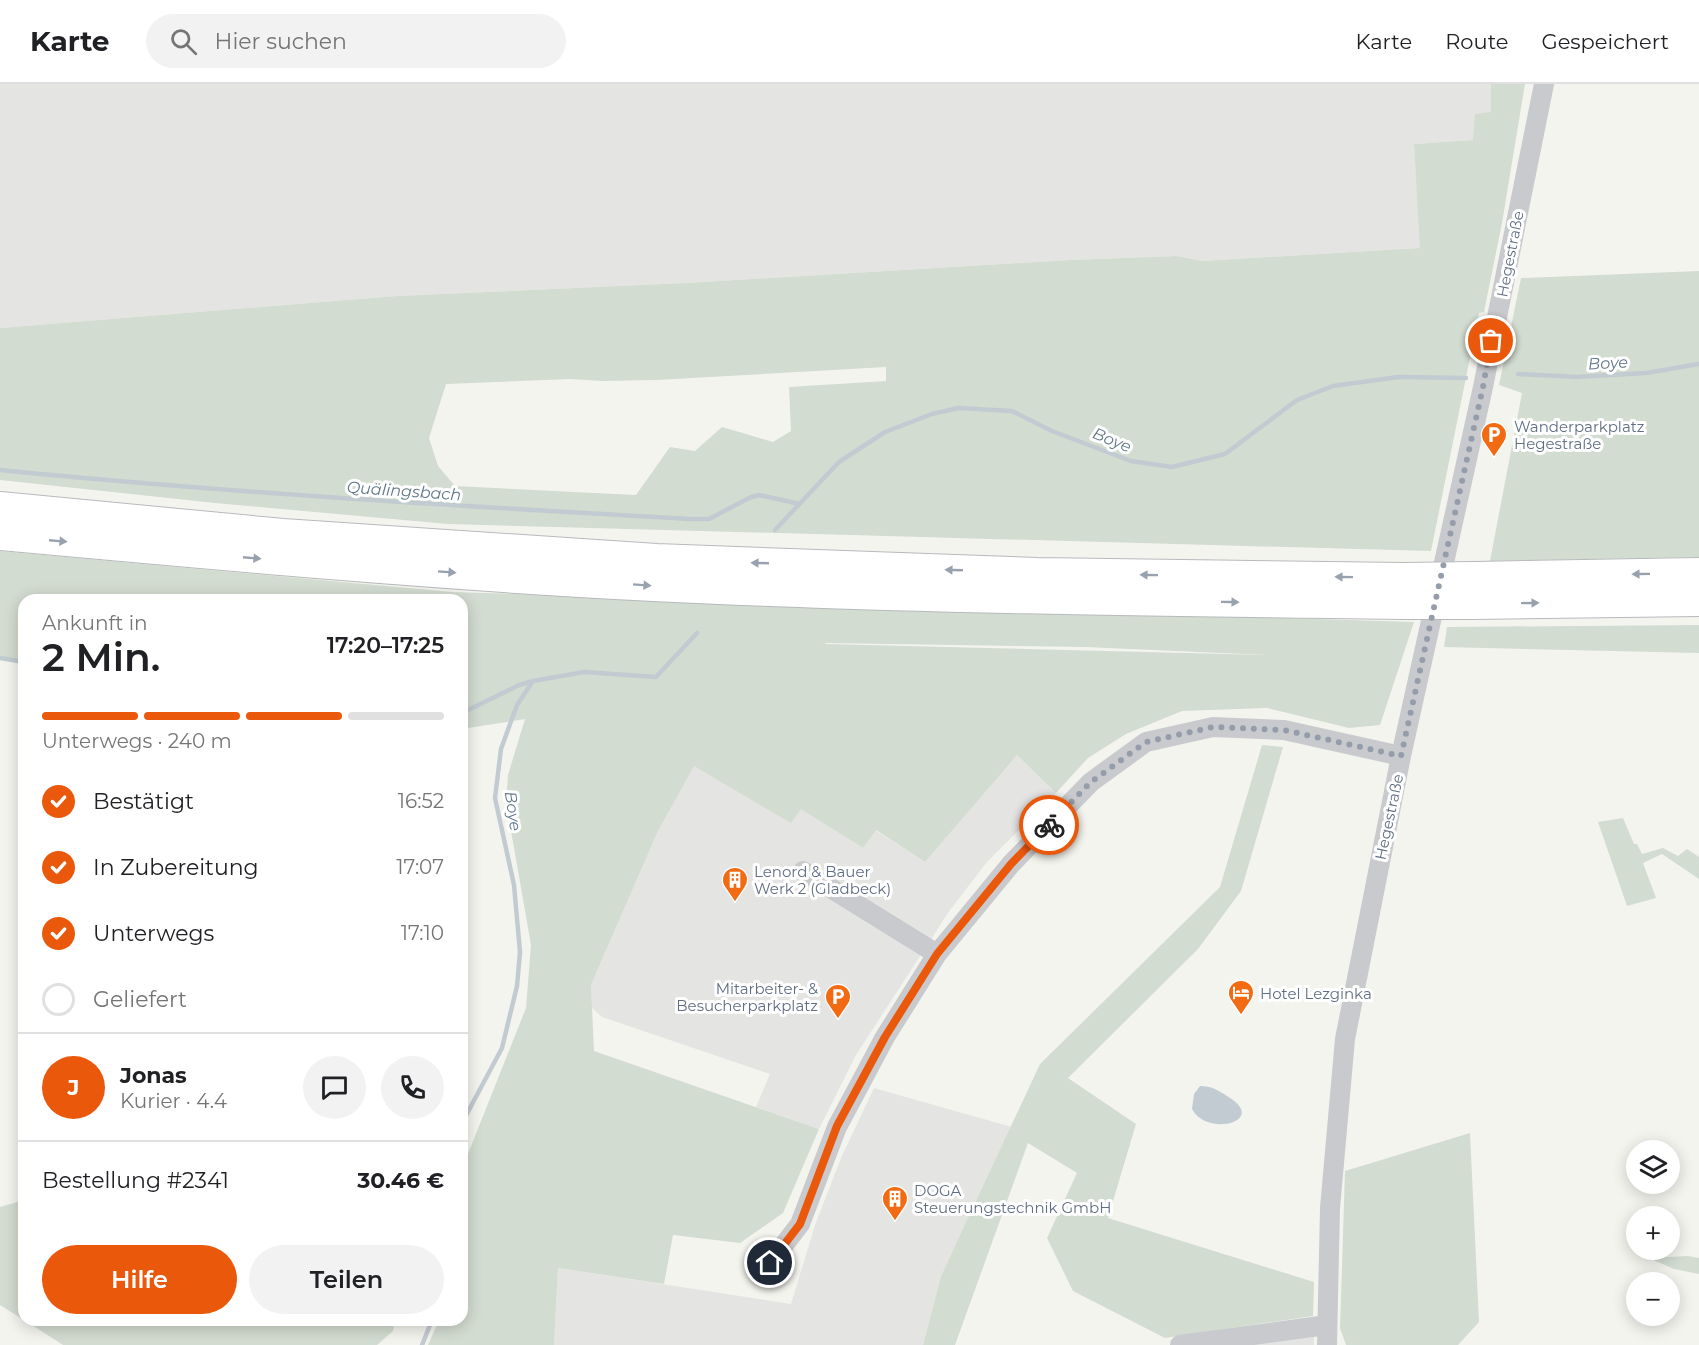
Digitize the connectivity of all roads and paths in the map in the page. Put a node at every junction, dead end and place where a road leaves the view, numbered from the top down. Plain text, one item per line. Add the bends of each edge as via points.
1 (1544, 84) edge
2 (0, 507) edge
3 (0, 535) edge
4 (1699, 573) edge
5 (1402, 591) junction
6 (1473, 591) junction
7 (1699, 601) edge
8 (1401, 756) junction
9 (803, 871) dead end
10 (937, 954) junction
11 (770, 1263) dead end
12 (1327, 1324) junction
13 (1180, 1345) edge
14 (1328, 1345) edge

1 - 8 street, Hegestraße via 1483,387
5 -> 2 highway via 656,559 283,534
3 -> 5 highway via 284,561 653,586 1036,599
4 -> 6 highway
5 - 6 highway, bridge
6 -> 7 highway
8 - 10 street via 1284,730 1213,727 1146,742 1091,782 1011,864
8 - 12 street, Hegestraße via 1345,1039 1330,1208
9 - 10 street
10 - 11 street via 885,1037 837,1126 800,1224
12 - 13 street
12 - 14 street, Hegestraße

